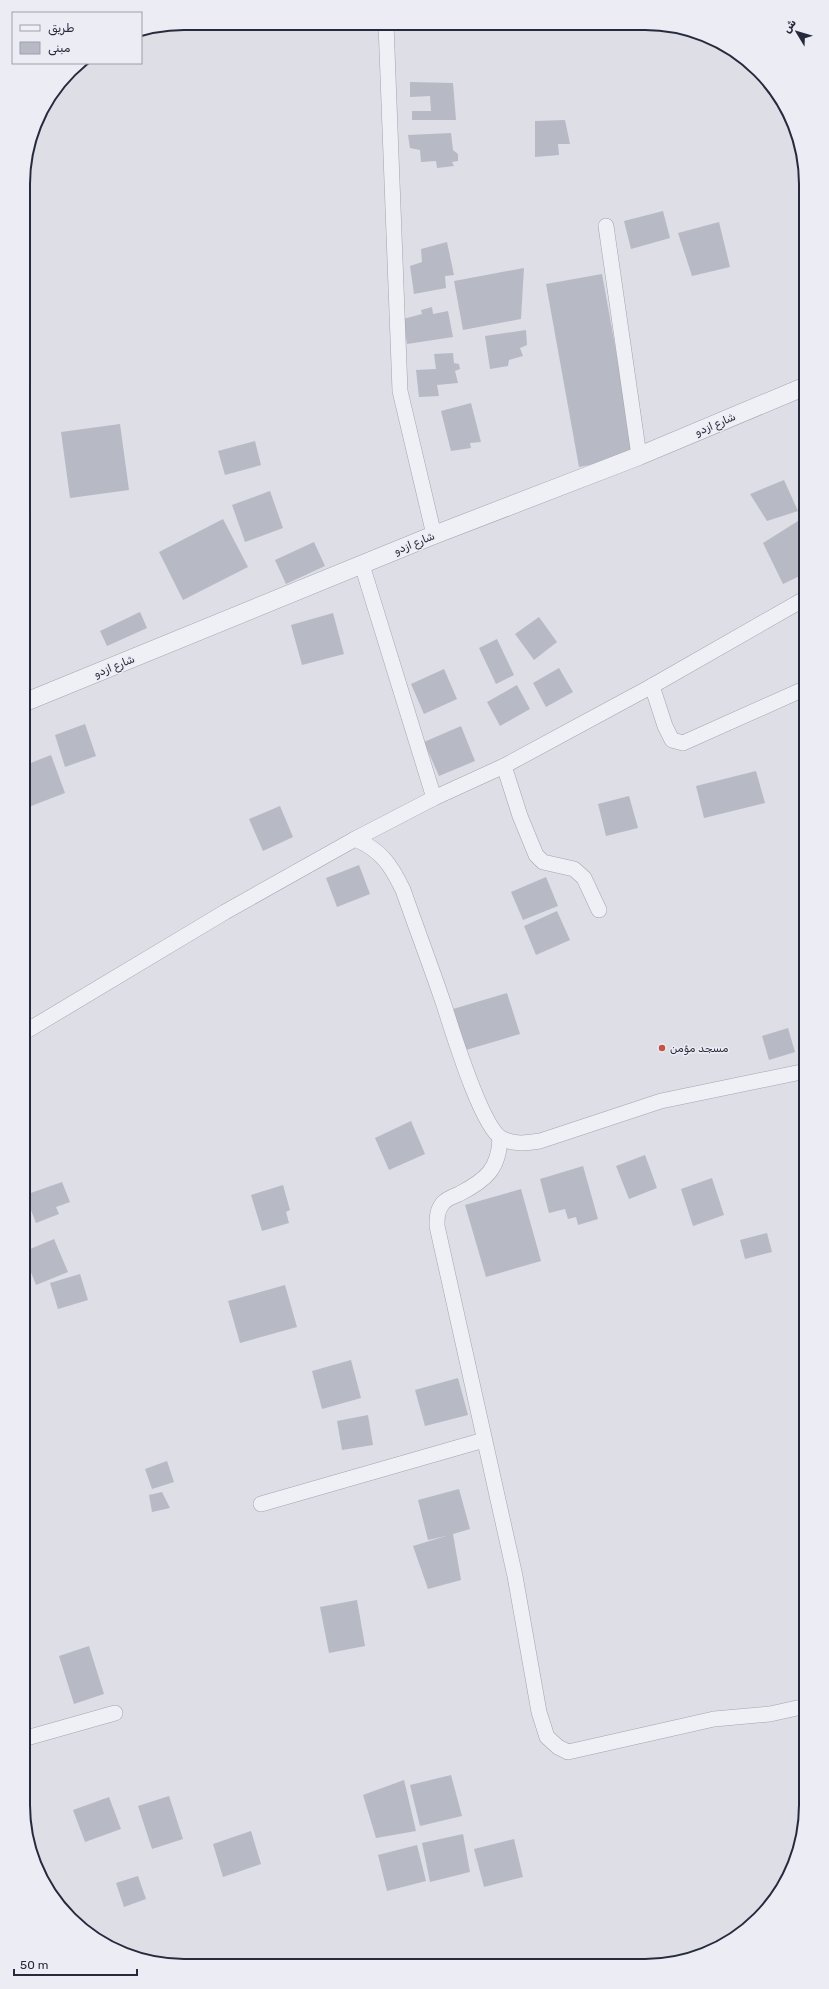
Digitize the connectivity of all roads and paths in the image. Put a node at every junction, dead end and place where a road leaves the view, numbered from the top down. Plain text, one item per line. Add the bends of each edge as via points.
1 (386, 30) edge
2 (606, 226) dead end
3 (799, 389) edge
4 (639, 456) junction
5 (434, 535) junction
6 (362, 564) junction
7 (799, 602) edge
8 (652, 686) junction
9 (799, 691) edge
10 (30, 700) edge
11 (504, 766) junction
12 (434, 798) junction
13 (355, 839) junction
14 (599, 910) dead end
15 (30, 1029) edge
16 (799, 1072) edge
17 (500, 1138) junction
18 (484, 1440) junction
19 (261, 1504) dead end
20 (799, 1708) edge
21 (115, 1714) dead end
22 (30, 1737) edge

1 - 5 street via 400,392
2 - 4 street
3 - 4 street, شارع ازدو
4 - 5 street, شارع ازدو
5 - 6 street, شارع ازدو
6 - 10 street, شارع ازدو
6 - 12 street
7 - 8 street
8 - 9 street via 672,740 683,743
8 - 11 street
11 - 12 street
11 - 14 street via 536,855 543,862 574,869 584,878
12 - 13 street
13 - 15 street via 225,912
13 - 17 street via 377,850 394,872 403,890 472,1087 491,1127
16 - 17 street via 661,1101 540,1141 512,1142
17 - 18 street via 500,1154 492,1170 482,1181 443,1202 437,1214 437,1226
18 - 19 street
18 - 20 street via 515,1576 539,1712 547,1737 558,1747 568,1752 714,1719 770,1714
21 - 22 street

